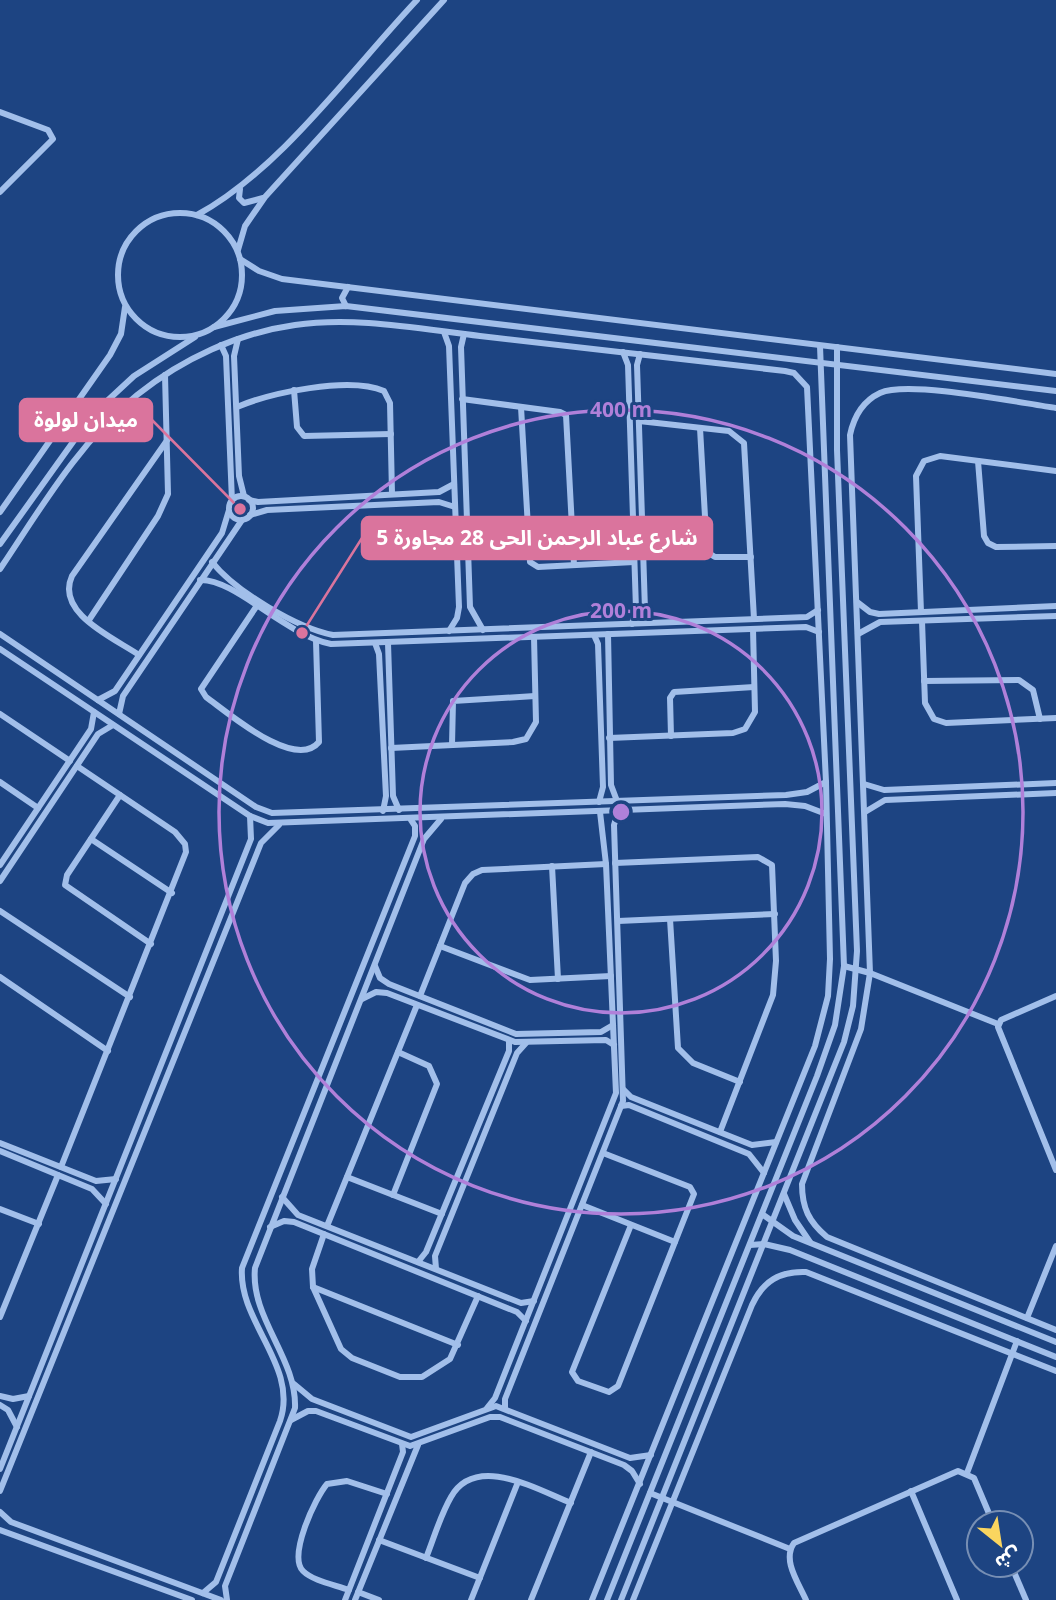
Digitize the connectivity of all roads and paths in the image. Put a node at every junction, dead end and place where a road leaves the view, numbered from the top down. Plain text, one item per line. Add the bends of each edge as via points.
1 (417, 0) edge
2 (444, 0) edge
3 (0, 112) edge
4 (240, 189) junction
5 (0, 192) edge
6 (265, 197) junction
7 (197, 215) junction
8 (239, 255) junction
9 (348, 287) junction
10 (125, 305) junction
11 (346, 306) junction
12 (214, 327) junction
13 (444, 332) junction
14 (199, 334) junction
15 (464, 334) junction
16 (238, 339) junction
17 (221, 345) junction
18 (820, 346) junction
19 (837, 347) junction
20 (623, 352) junction
21 (640, 354) junction
22 (821, 363) junction
23 (837, 364) junction
24 (165, 374) junction
25 (1056, 374) edge
26 (294, 390) junction
27 (1056, 391) edge
28 (463, 399) junction
29 (236, 407) junction
30 (521, 407) junction
31 (1056, 408) edge
32 (639, 421) junction
33 (62, 425) junction
34 (700, 428) junction
35 (77, 433) junction
36 (391, 434) junction
37 (168, 439) junction
38 (837, 450) junction
39 (824, 452) junction
40 (978, 461) junction
41 (1056, 471) edge
42 (454, 484) junction
43 (392, 495) junction
44 (246, 498) junction
45 (232, 501) junction
46 (455, 508) junction
47 (229, 510) junction
48 (0, 512) edge
49 (250, 515) junction
50 (17, 519) junction
51 (242, 520) junction
52 (28, 527) junction
53 (0, 544) edge
54 (1056, 546) edge
55 (751, 557) junction
56 (212, 562) junction
57 (634, 562) junction
58 (574, 565) junction
59 (0, 569) edge
60 (200, 580) junction
61 (857, 602) junction
62 (1056, 606) edge
63 (256, 607) junction
64 (818, 610) junction
65 (921, 612) junction
66 (1056, 616) edge
67 (754, 619) junction
68 (89, 620) junction
69 (922, 621) junction
70 (649, 623) junction
71 (632, 624) junction
72 (753, 629) junction
73 (482, 630) junction
74 (449, 631) junction
75 (819, 632) junction
76 (0, 634) edge
77 (608, 634) junction
78 (858, 634) junction
79 (594, 635) junction
80 (534, 637) junction
81 (316, 641) junction
82 (375, 643) junction
83 (388, 643) junction
84 (0, 649) edge
85 (139, 655) junction
86 (924, 681) junction
87 (754, 688) junction
88 (536, 696) junction
89 (98, 700) junction
90 (94, 712) junction
91 (118, 714) junction
92 (0, 715) edge
93 (1056, 718) edge
94 (1040, 719) junction
95 (113, 725) junction
96 (91, 729) junction
97 (98, 734) junction
98 (671, 736) junction
99 (609, 738) junction
100 (452, 745) junction
101 (391, 748) junction
102 (70, 761) junction
103 (77, 766) junction
104 (211, 776) junction
105 (0, 782) edge
106 (826, 782) junction
107 (1056, 783) edge
108 (864, 785) junction
109 (205, 786) junction
110 (1056, 793) edge
111 (120, 795) junction
112 (864, 799) junction
113 (851, 800) junction
114 (599, 802) junction
115 (617, 802) junction
116 (540, 804) junction
117 (38, 808) junction
118 (399, 810) junction
119 (383, 811) junction
120 (618, 811) junction
121 (600, 812) junction
122 (865, 812) junction
123 (541, 814) junction
124 (827, 814) junction
125 (250, 816) junction
126 (441, 818) junction
127 (411, 820) junction
128 (279, 825) junction
129 (604, 831) junction
130 (614, 831) junction
131 (91, 839) junction
132 (615, 863) junction
133 (606, 864) junction
134 (0, 865) edge
135 (552, 866) junction
136 (0, 881) edge
137 (172, 893) junction
138 (0, 911) edge
139 (775, 914) junction
140 (670, 919) junction
141 (618, 921) junction
142 (151, 944) junction
143 (440, 946) junction
144 (374, 964) junction
145 (844, 966) junction
146 (857, 970) junction
147 (870, 973) junction
148 (611, 976) junction
149 (0, 977) edge
150 (558, 979) junction
151 (420, 996) junction
152 (1056, 996) edge
153 (130, 998) junction
154 (360, 1000) junction
155 (417, 1004) junction
156 (998, 1024) junction
157 (613, 1025) junction
158 (509, 1041) junction
159 (526, 1043) junction
160 (169, 1044) junction
161 (614, 1045) junction
162 (178, 1048) junction
163 (108, 1051) junction
164 (398, 1052) junction
165 (740, 1082) junction
166 (624, 1090) junction
167 (621, 1106) junction
168 (720, 1132) junction
169 (776, 1142) junction
170 (0, 1143) edge
171 (0, 1151) edge
172 (603, 1153) junction
173 (61, 1167) junction
174 (1056, 1170) edge
175 (764, 1173) junction
176 (58, 1175) junction
177 (347, 1177) junction
178 (584, 1177) junction
179 (116, 1179) junction
180 (592, 1180) junction
181 (96, 1181) junction
182 (92, 1189) junction
183 (784, 1193) junction
184 (393, 1195) junction
185 (282, 1197) junction
186 (106, 1204) junction
187 (582, 1205) junction
188 (0, 1209) edge
189 (442, 1214) junction
190 (762, 1214) junction
191 (772, 1223) junction
192 (39, 1224) junction
193 (631, 1225) junction
194 (327, 1226) junction
195 (270, 1227) junction
196 (324, 1234) junction
197 (793, 1236) junction
198 (675, 1242) junction
199 (764, 1244) junction
200 (812, 1244) junction
201 (750, 1245) junction
202 (1056, 1246) edge
203 (790, 1250) junction
204 (863, 1252) junction
205 (418, 1262) junction
206 (859, 1263) junction
207 (436, 1269) junction
208 (855, 1275) junction
209 (313, 1287) junction
210 (849, 1289) junction
211 (70, 1294) junction
212 (478, 1296) junction
213 (78, 1297) junction
214 (534, 1301) junction
215 (1019, 1315) junction
216 (0, 1317) edge
217 (1027, 1318) junction
218 (526, 1321) junction
219 (1036, 1321) junction
220 (1015, 1326) junction
221 (1056, 1330) edge
222 (1032, 1333) junction
223 (274, 1336) junction
224 (264, 1341) junction
225 (1017, 1341) junction
226 (1056, 1342) edge
227 (458, 1345) junction
228 (1012, 1354) junction
229 (1056, 1357) edge
230 (1056, 1371) edge
231 (293, 1382) junction
232 (0, 1396) edge
233 (29, 1396) junction
234 (0, 1405) edge
235 (487, 1408) junction
236 (505, 1408) junction
237 (291, 1420) junction
238 (17, 1427) junction
239 (402, 1444) junction
240 (418, 1445) junction
241 (591, 1452) junction
242 (651, 1455) junction
243 (0, 1469) edge
244 (967, 1473) junction
245 (518, 1482) junction
246 (640, 1484) junction
247 (0, 1491) edge
248 (911, 1491) junction
249 (650, 1493) junction
250 (387, 1494) junction
251 (662, 1497) junction
252 (672, 1501) junction
253 (570, 1503) junction
254 (987, 1509) edge
255 (0, 1512) edge
256 (11, 1522) junction
257 (4, 1531) edge
258 (379, 1541) junction
259 (790, 1549) junction
260 (426, 1558) junction
261 (480, 1578) junction
262 (1017, 1579) edge
263 (349, 1590) junction
264 (358, 1592) junction
265 (203, 1593) junction
266 (192, 1600) edge
267 (221, 1600) edge
268 (227, 1600) edge
269 (345, 1600) edge
270 (355, 1600) edge
271 (379, 1600) edge
272 (471, 1600) edge
273 (531, 1600) edge
274 (592, 1600) edge
275 (607, 1600) edge
276 (621, 1600) edge
277 (633, 1600) edge
278 (806, 1600) edge
279 (957, 1600) edge
280 (1026, 1600) edge

1 - 4 street
2 - 6 street
3 - 5 street via 48,130 53,139
4 - 6 street via 244,203
4 - 7 street
6 - 8 street via 239,236
7 - 8 street via 218,226
7 - 10 street via 163,215 147,222 128,240 117,272
8 - 9 street via 270,276
8 - 12 street via 242,276 236,301
9 - 11 street via 342,298
9 - 18 street
10 - 14 street via 156,333
10 - 33 street via 116,345
11 - 12 street via 275,311
11 - 22 street
12 - 14 street
13 - 15 street
13 - 16 street via 339,322 297,325
13 - 42 street
14 - 35 street via 134,376
15 - 20 street
15 - 28 street
16 - 17 street
16 - 29 street via 234,353
17 - 24 street
17 - 45 street via 226,356
18 - 19 street
18 - 22 street
19 - 23 street
19 - 25 street
20 - 21 street
20 - 57 street via 628,365
21 - 32 street
21 - 64 street via 785,371 802,379 809,396
22 - 23 street
22 - 39 street
23 - 27 street
23 - 38 street
24 - 37 street
24 - 52 street via 111,418
26 - 29 street
26 - 36 street via 379,389 389,398
26 - 36 street via 297,427 304,436
28 - 30 street
28 - 73 street via 470,607
29 - 44 street via 239,475
30 - 58 street via 560,412 567,418
30 - 58 street via 528,559 538,567
31 - 61 street via 909,389 870,399 853,421 850,435
32 - 34 street
32 - 70 street
33 - 35 street
33 - 48 street
34 - 55 street via 729,431 744,443
34 - 55 street via 707,552 715,557
35 - 50 street
36 - 43 street
37 - 68 street via 170,480 165,502
37 - 68 street via 69,583 71,605
38 - 39 street
38 - 113 street
39 - 145 street
40 - 41 street
40 - 54 street via 988,543 996,547
40 - 65 street via 932,457 919,468
42 - 43 street via 439,492
42 - 46 street
43 - 44 street
44 - 45 street
44 - 49 street via 253,509
45 - 47 street
46 - 49 street via 439,502 267,510
46 - 74 street via 459,607
47 - 51 street
47 - 85 street via 222,533
49 - 51 street
50 - 52 street
50 - 53 street
51 - 56 street
52 - 59 street
55 - 67 street
56 - 60 street
56 - 74 street via 221,574 291,620 321,632
57 - 58 street
57 - 71 street via 636,609
60 - 63 street via 217,581
60 - 91 street via 123,696
61 - 65 street via 875,613
61 - 78 street
62 - 65 street
63 - 81 street
63 - 81 street via 201,692 280,746 309,749 319,742
64 - 67 street via 807,617
64 - 75 street
66 - 69 street
67 - 70 street
68 - 85 street
69 - 78 street via 880,622
69 - 86 street
70 - 71 street
71 - 73 street
72 - 75 street via 809,627
72 - 77 street
72 - 87 street
73 - 74 street
75 - 106 street
76 - 89 street
77 - 79 street
77 - 99 street
78 - 108 street
79 - 80 street
79 - 114 street via 603,787
80 - 83 street
80 - 88 street
81 - 82 street
82 - 83 street
82 - 119 street via 386,796
83 - 101 street
84 - 90 street
85 - 89 street via 112,694
86 - 94 street via 1019,680 1033,690
86 - 94 street via 926,709 940,722
87 - 98 street via 755,712 746,729
87 - 98 street via 674,692 670,698
88 - 100 street via 536,722 526,739
88 - 100 street via 453,701
89 - 91 street
90 - 95 street
90 - 96 street
91 - 104 street
92 - 102 street
93 - 94 street
95 - 97 street
95 - 109 street
96 - 97 street
96 - 102 street
97 - 103 street
98 - 99 street
99 - 115 street via 611,785
100 - 101 street
101 - 118 street via 393,796
102 - 117 street
103 - 111 street
103 - 136 street
104 - 109 street
104 - 119 street via 272,813
105 - 117 street
106 - 115 street via 799,794
106 - 124 street
107 - 108 street via 884,790
108 - 112 street
109 - 125 street
110 - 122 street via 885,800
111 - 131 street
111 - 137 street via 175,832 185,844 185,861
112 - 113 street
112 - 122 street
113 - 146 street
114 - 115 street
114 - 116 street
116 - 118 street
116 - 123 street
117 - 134 street
118 - 119 street
120 - 121 street
120 - 124 street via 785,804
120 - 130 street
121 - 123 street
121 - 129 street
122 - 147 street
123 - 126 street
124 - 169 street via 828,996 819,1033
125 - 128 street
125 - 160 street via 251,839
126 - 127 street
126 - 144 street via 424,839
127 - 128 street
127 - 224 street via 415,836 245,1257 243,1290
128 - 162 street via 261,843
129 - 130 street
129 - 133 street
130 - 132 street
131 - 137 street
131 - 142 street via 65,885
132 - 139 street via 764,858 773,870
132 - 141 street
133 - 135 street
133 - 148 street
135 - 143 street via 473,874
135 - 150 street
137 - 142 street
138 - 153 street
139 - 140 street
139 - 165 street via 773,995
140 - 141 street
140 - 165 street via 678,1048 693,1063
141 - 166 street
142 - 153 street
143 - 150 street via 522,978
143 - 151 street
144 - 151 street via 384,982
144 - 154 street
145 - 146 street
145 - 190 street via 829,1044
146 - 147 street
146 - 183 street via 844,1042
147 - 156 street
147 - 204 street via 861,1029 802,1184 804,1207 815,1227
148 - 150 street
148 - 157 street
149 - 163 street
151 - 157 street via 516,1034 601,1032
152 - 156 street
153 - 163 street
154 - 155 street via 382,992
154 - 185 street
155 - 158 street
155 - 164 street
156 - 174 street
157 - 161 street
158 - 159 street
158 - 189 street via 509,1051
159 - 161 street via 606,1040
159 - 207 street via 517,1053 435,1256
160 - 162 street
160 - 179 street
161 - 178 street via 615,1098
162 - 213 street
163 - 173 street
164 - 177 street
164 - 184 street via 429,1066 438,1084
165 - 168 street
166 - 167 street
166 - 168 street via 631,1097
167 - 172 street
167 - 175 street via 629,1105 749,1154
168 - 169 street via 756,1146
169 - 175 street
170 - 173 street
171 - 176 street
172 - 180 street
172 - 198 street via 692,1188 694,1196
173 - 181 street
175 - 242 street
176 - 182 street
176 - 192 street
177 - 184 street
177 - 194 street
178 - 180 street
178 - 214 street
179 - 181 street
179 - 186 street
180 - 187 street
181 - 182 street
182 - 186 street
183 - 191 street
183 - 200 street
184 - 189 street
185 - 194 street via 294,1213
185 - 195 street
186 - 211 street
187 - 193 street
187 - 236 street
188 - 192 street
189 - 205 street
190 - 191 street
190 - 201 street
191 - 197 street
191 - 199 street
192 - 216 street
193 - 198 street
193 - 198 street via 573,1369 578,1381 609,1392 616,1389
194 - 205 street
195 - 196 street via 289,1221
195 - 223 street via 254,1278
196 - 209 street via 313,1269
196 - 212 street
197 - 200 street
197 - 203 street
199 - 201 street
199 - 203 street
199 - 251 street
200 - 206 street
201 - 249 street
202 - 217 street
203 - 208 street
204 - 206 street
204 - 215 street
205 - 207 street
206 - 220 street
207 - 214 street via 521,1303
208 - 210 street
208 - 225 street
209 - 227 street
209 - 227 street via 341,1349 352,1358 414,1378 444,1365
210 - 228 street
210 - 252 street via 806,1272 784,1273 764,1285
211 - 213 street
211 - 233 street
212 - 218 street via 520,1313
212 - 227 street
213 - 247 street
214 - 218 street
215 - 217 street
215 - 220 street
217 - 219 street
218 - 235 street
219 - 221 street
219 - 222 street
220 - 222 street
222 - 226 street
223 - 224 street
223 - 231 street
224 - 265 street via 284,1388 284,1410 216,1582
225 - 228 street
225 - 229 street
228 - 230 street
228 - 244 street
231 - 235 street via 312,1399 411,1437
231 - 237 street via 296,1395
232 - 233 street
233 - 238 street
234 - 238 street
235 - 236 street
236 - 242 street via 630,1458
237 - 239 street via 316,1411
237 - 268 street via 225,1586
238 - 243 street
239 - 240 street
239 - 250 street
240 - 241 street via 497,1416
240 - 258 street
241 - 246 street via 627,1466
241 - 253 street
242 - 246 street
244 - 248 street via 958,1471
244 - 254 street
245 - 253 street
245 - 260 street via 495,1474 456,1490
245 - 261 street
246 - 274 street
248 - 259 street via 801,1539
248 - 279 street
249 - 251 street
249 - 275 street
250 - 263 street
250 - 263 street via 347,1481 327,1484 297,1551 299,1565 308,1575
251 - 252 street
251 - 276 street
252 - 259 street
252 - 277 street
253 - 273 street
255 - 256 street
256 - 257 street
256 - 265 street
257 - 266 street
258 - 260 street
258 - 264 street
259 - 278 street via 789,1561
260 - 261 street
261 - 272 street
262 - 280 street
263 - 269 street
264 - 270 street
264 - 271 street
265 - 267 street

